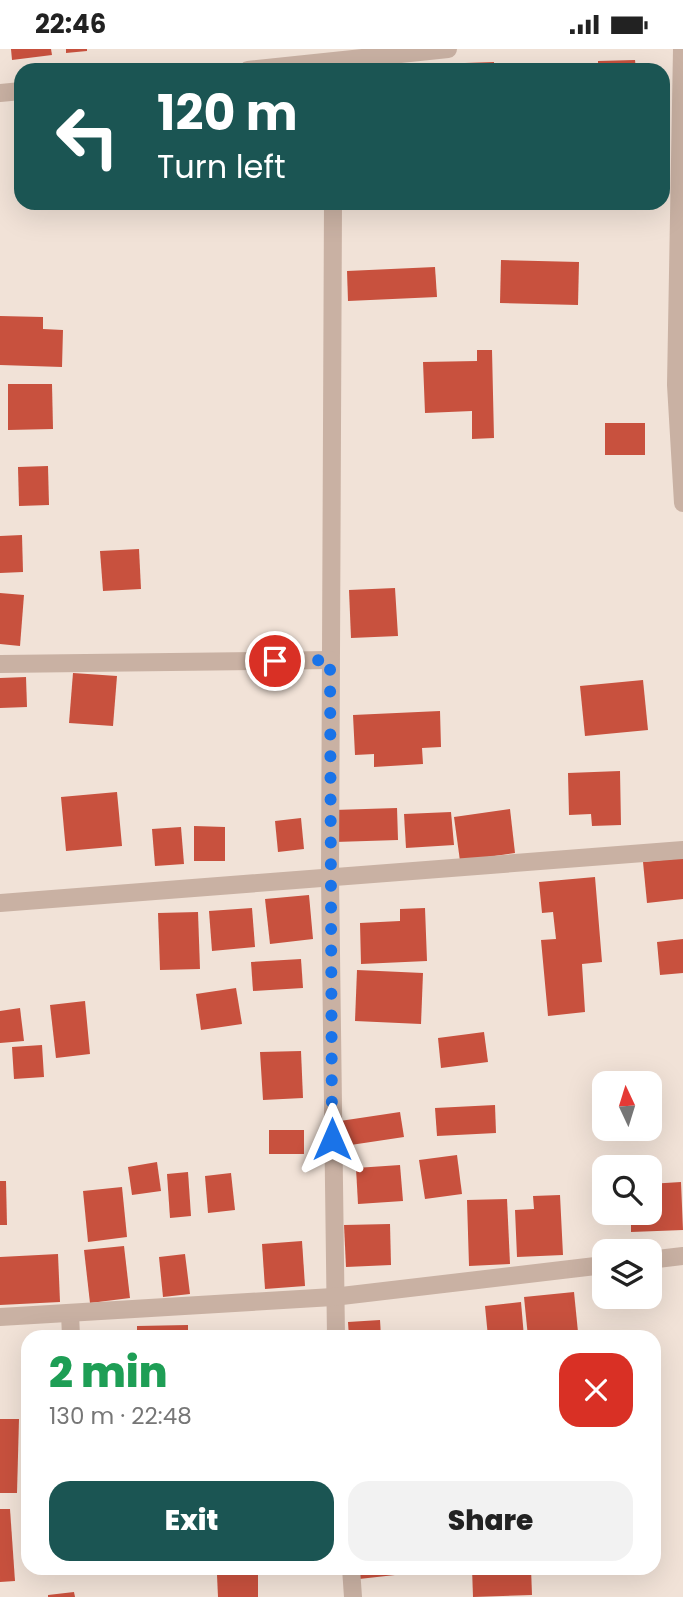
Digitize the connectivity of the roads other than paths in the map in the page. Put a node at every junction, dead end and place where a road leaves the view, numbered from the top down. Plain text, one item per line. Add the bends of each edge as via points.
1 (448, 49) edge
2 (682, 49) edge
3 (332, 60) edge
4 (307, 63) edge
5 (333, 210) edge
6 (683, 503) edge
7 (330, 660) junction
8 (0, 664) edge
9 (683, 850) edge
10 (330, 876) junction
11 (0, 903) edge
12 (683, 1256) edge
13 (662, 1258) edge
14 (592, 1266) edge
15 (333, 1297) junction
16 (70, 1313) junction
17 (0, 1317) edge
18 (71, 1330) edge
19 (335, 1330) edge
20 (351, 1575) edge
21 (353, 1597) edge

1 - 3 street
2 - 6 street via 676,385
3 - 4 street
5 - 7 street
7 - 8 street
7 - 10 street
9 - 10 street
10 - 11 street
10 - 15 street
12 - 13 street
14 - 15 street
15 - 16 street
15 - 19 street
16 - 17 street
16 - 18 street
20 - 21 street

